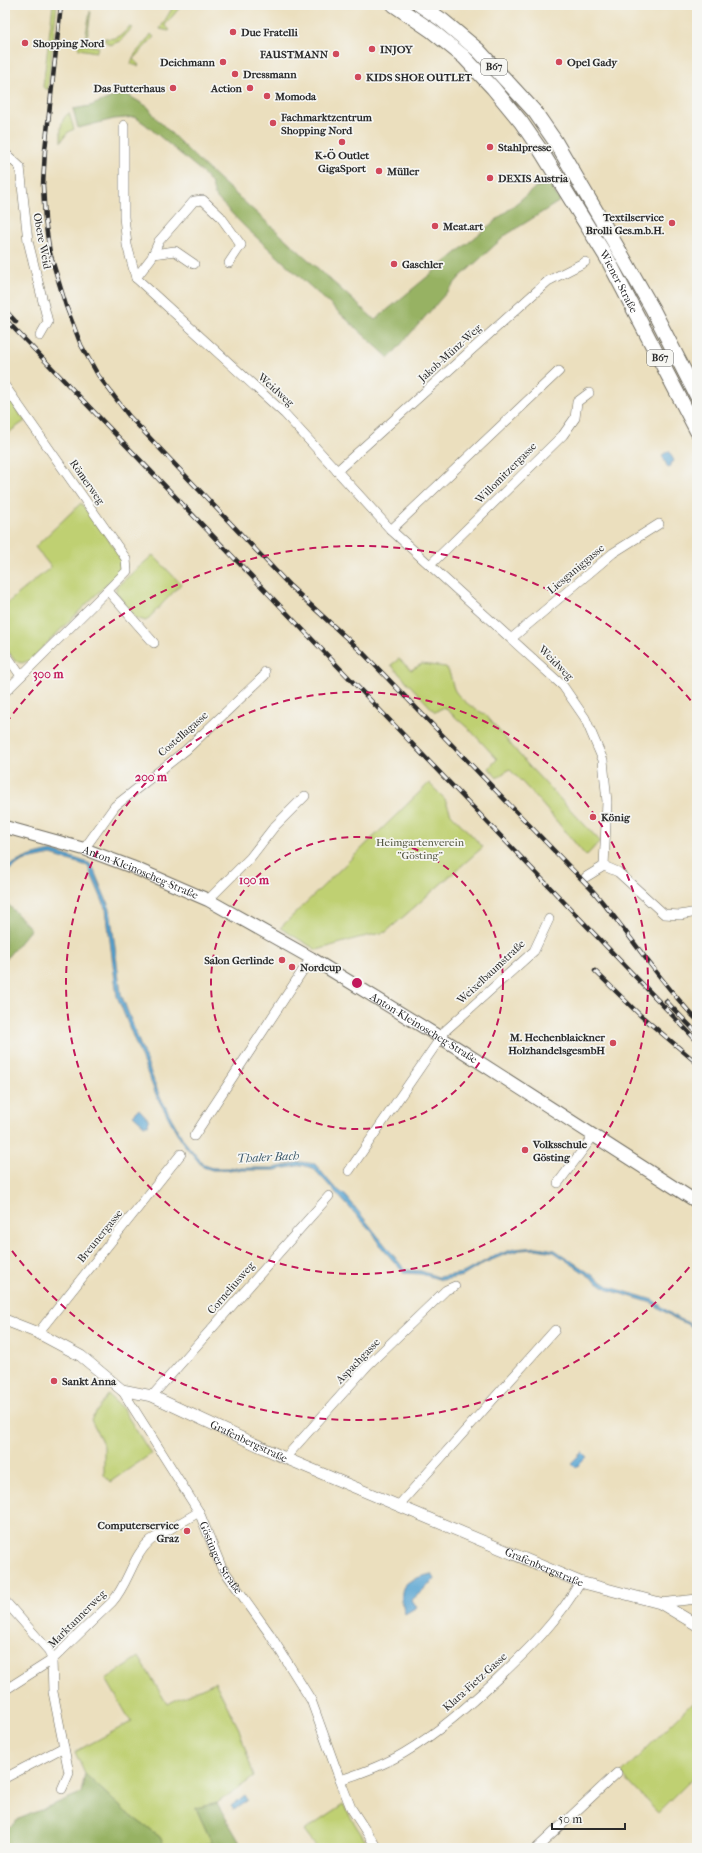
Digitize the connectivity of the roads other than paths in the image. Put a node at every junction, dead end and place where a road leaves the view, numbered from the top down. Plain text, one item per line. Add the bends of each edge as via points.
1 (394, 5) edge
2 (420, 5) edge
3 (124, 125) dead end
4 (5, 153) edge
5 (153, 254) junction
6 (585, 262) dead end
7 (229, 263) dead end
8 (194, 264) dead end
9 (136, 278) junction
10 (40, 336) dead end
11 (559, 371) dead end
12 (5, 386) edge
13 (589, 393) dead end
14 (697, 396) edge
15 (697, 431) edge
16 (337, 471) junction
17 (659, 524) dead end
18 (391, 530) junction
19 (430, 565) junction
20 (108, 591) junction
21 (512, 638) junction
22 (154, 643) dead end
23 (5, 653) edge
24 (264, 672) dead end
25 (21, 676) junction
26 (5, 692) edge
27 (305, 796) dead end
28 (5, 827) edge
29 (84, 849) junction
30 (604, 866) junction
31 (586, 877) dead end
32 (208, 900) junction
33 (697, 912) edge
34 (549, 918) dead end
35 (312, 958) junction
36 (441, 1038) junction
37 (194, 1136) dead end
38 (594, 1136) junction
39 (181, 1154) dead end
40 (349, 1171) dead end
41 (558, 1183) dead end
42 (328, 1196) dead end
43 (697, 1202) edge
44 (455, 1286) dead end
45 (5, 1320) edge
46 (555, 1330) dead end
47 (38, 1333) junction
48 (122, 1390) junction
49 (152, 1396) junction
50 (285, 1458) junction
51 (398, 1506) junction
52 (199, 1512) junction
53 (580, 1582) junction
54 (697, 1599) edge
55 (5, 1601) edge
56 (660, 1603) junction
57 (697, 1625) edge
58 (52, 1660) junction
59 (5, 1690) edge
60 (64, 1747) junction
61 (617, 1773) dead end
62 (5, 1778) edge
63 (340, 1780) junction
64 (62, 1789) dead end
65 (377, 1848) edge
66 (537, 1848) edge

1 - 15 main road, Wiener Straße / B67 via 464,57 521,122 607,258
2 - 14 main road, Wiener Straße / B67 via 478,50 535,112 652,308
3 - 9 street via 124,217 127,245
4 - 10 street, Obere Weid via 20,167 28,241 48,322
5 - 7 street via 164,235 194,201 200,199 220,216 241,245
5 - 8 street via 175,251
5 - 9 street
6 - 16 street, Jakob-Münz-Weg via 548,281
9 - 16 street, Weidweg via 285,414
11 - 18 street
12 - 20 street, Römerweg via 126,559 127,571
13 - 19 street, Willomitzergasse via 577,402 575,418 562,435
16 - 18 street, Weidweg
17 - 21 street, Liesganiggasse via 613,553
18 - 19 street, Weidweg
19 - 21 street, Weidweg
20 - 22 street
20 - 25 street, Römerweg
21 - 30 street, Weidweg via 563,686 585,718 603,760 607,802
23 - 25 street
24 - 29 street, Costellagasse via 265,675 186,750 115,806
25 - 26 street, Römerweg
27 - 32 street via 250,858
28 - 29 main road, Anton-Kleinoscheg-Straße
29 - 32 main road, Anton-Kleinoscheg-Straße via 132,866
30 - 31 street
30 - 33 street via 618,872 664,914
32 - 35 main road, Anton-Kleinoscheg-Straße
34 - 36 street, Weixelbaumstraße via 534,951 446,1030
35 - 36 main road, Anton-Kleinoscheg-Straße
35 - 37 street
36 - 38 main road, Anton-Kleinoscheg-Straße
36 - 40 street
38 - 41 street
38 - 43 main road, Anton-Kleinoscheg-Straße
39 - 47 street, Breunergasse
42 - 49 street, Corneliusweg
44 - 50 street, Aspachgasse via 446,1290 368,1366
45 - 47 street, Göstinger Straße
46 - 51 street
47 - 48 street, Göstinger Straße via 82,1356
48 - 49 street, Grafenbergstraße
48 - 52 street, Göstinger Straße
49 - 50 street, Grafenbergstraße
50 - 51 street, Grafenbergstraße
51 - 53 street, Grafenbergstraße
52 - 58 street, Marktannerweg via 145,1545 115,1598
52 - 63 street, Göstinger Straße via 221,1566 269,1633 312,1700
53 - 56 street, Grafenbergstraße
53 - 63 street, Klara-Fietz-Gasse via 573,1596 540,1638 461,1713 405,1753
54 - 56 street, Grafenbergstraße
55 - 58 street, Marktannerweg via 49,1651
56 - 57 street
58 - 59 street, Marktannerweg
58 - 60 street, Marktannerweg via 53,1692
60 - 62 street
60 - 64 street, Marktannerweg via 69,1773
61 - 66 street
63 - 65 street, Göstinger Straße via 351,1808

